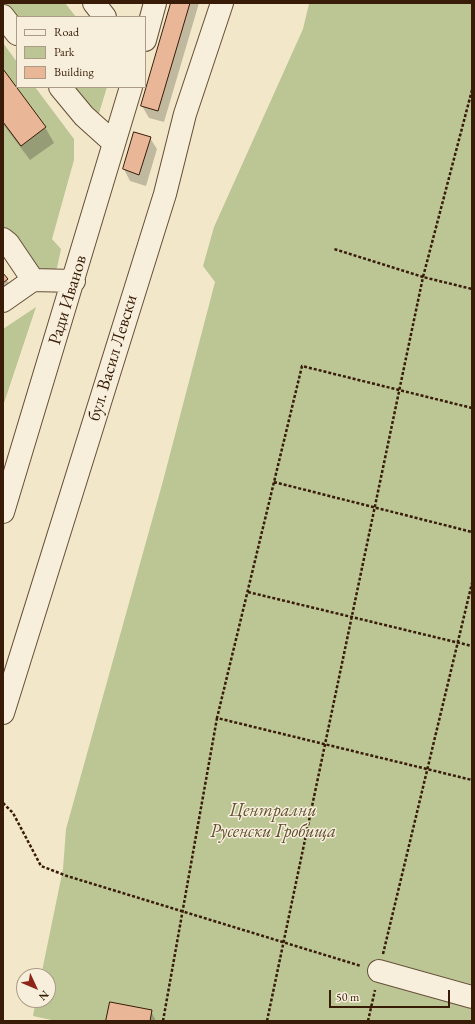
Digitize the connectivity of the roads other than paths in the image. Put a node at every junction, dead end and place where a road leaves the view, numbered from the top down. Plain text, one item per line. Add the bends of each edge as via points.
1 (94, 3) edge
2 (155, 3) edge
3 (222, 3) edge
4 (3, 16) edge
5 (104, 16) edge
6 (16, 33) edge
7 (146, 36) edge
8 (61, 88) edge
9 (131, 88) edge
10 (114, 143) junction
11 (3, 239) edge
12 (33, 280) junction
13 (74, 281) junction
14 (3, 301) edge
15 (3, 512) edge
16 (3, 713) edge
17 (379, 971) road end
18 (472, 997) edge

1 - 5 street
2 - 7 street
3 - 16 street, бул. Васил Левски via 185,114 165,194
4 - 6 street
8 - 10 street via 84,116
9 - 10 street, Ради Иванов
10 - 13 street, Ради Иванов
11 - 12 street via 13,249
12 - 13 street
12 - 14 street
13 - 15 street, Ради Иванов
17 - 18 street

